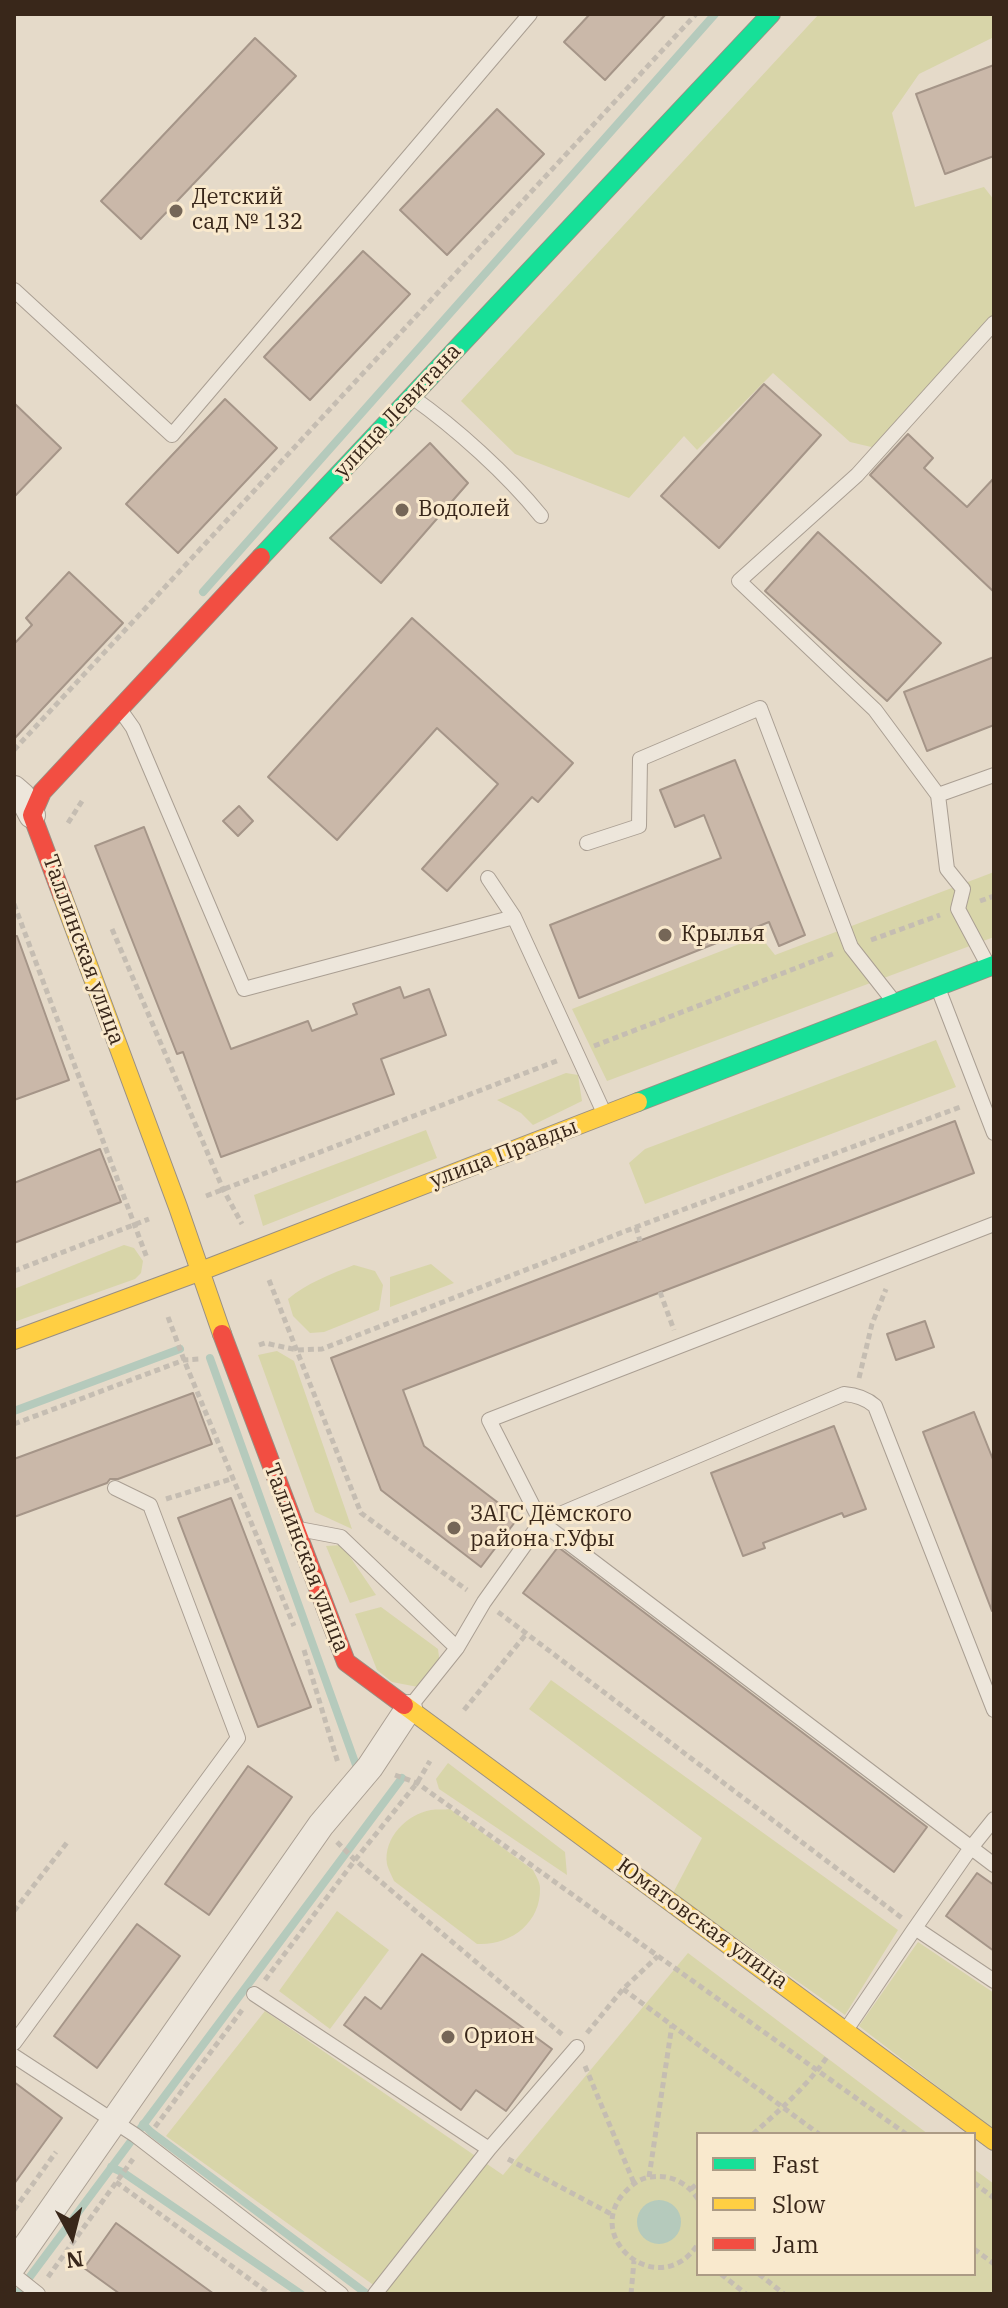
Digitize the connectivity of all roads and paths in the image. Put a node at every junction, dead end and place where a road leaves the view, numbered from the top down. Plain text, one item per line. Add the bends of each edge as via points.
1 (530, 14) edge
2 (696, 14) edge
3 (771, 14) edge
4 (14, 290) edge
5 (994, 323) edge
6 (411, 396) junction
7 (541, 516) dead end
8 (120, 708) junction
9 (14, 750) edge
10 (994, 775) edge
11 (14, 789) edge
12 (938, 795) junction
13 (28, 819) junction
14 (587, 843) dead end
15 (488, 878) dead end
16 (994, 896) edge
17 (14, 904) edge
18 (958, 909) junction
19 (514, 917) junction
20 (111, 926) dead end
21 (851, 947) junction
22 (992, 966) edge
23 (937, 987) junction
24 (895, 1003) junction
25 (577, 1053) junction
26 (981, 1099) junction
27 (605, 1115) junction
28 (994, 1133) edge
29 (223, 1189) junction
30 (178, 1207) junction
31 (134, 1224) junction
32 (994, 1224) edge
33 (636, 1227) junction
34 (640, 1241) dead end
35 (256, 1249) junction
36 (899, 1261) junction
37 (14, 1271) edge
38 (201, 1271) junction
39 (158, 1287) junction
40 (660, 1292) dead end
41 (14, 1340) edge
42 (679, 1346) junction
43 (297, 1350) junction
44 (229, 1355) junction
45 (184, 1360) junction
46 (856, 1395) junction
47 (14, 1424) edge
48 (234, 1478) junction
49 (115, 1488) dead end
50 (150, 1505) junction
51 (541, 1522) junction
52 (295, 1528) junction
53 (484, 1602) junction
54 (296, 1631) dead end
55 (527, 1633) junction
56 (302, 1645) dead end
57 (457, 1648) junction
58 (409, 1708) junction
59 (994, 1710) edge
60 (444, 1735) junction
61 (370, 1767) junction
62 (417, 1783) junction
63 (994, 1819) edge
64 (321, 1825) junction
65 (69, 1840) dead end
66 (970, 1849) junction
67 (355, 1860) junction
68 (994, 1865) edge
69 (14, 1911) edge
70 (915, 1928) junction
71 (658, 1956) junction
72 (994, 1981) edge
73 (623, 1989) junction
74 (254, 1994) junction
75 (672, 2025) junction
76 (846, 2030) junction
77 (14, 2043) edge
78 (577, 2047) junction
79 (14, 2056) edge
80 (818, 2071) junction
81 (783, 2107) junction
82 (115, 2122) junction
83 (755, 2132) edge
84 (816, 2132) edge
85 (903, 2132) edge
86 (994, 2141) edge
87 (144, 2143) junction
88 (489, 2149) junction
89 (649, 2177) junction
90 (116, 2182) junction
91 (634, 2183) junction
92 (976, 2184) edge
93 (696, 2185) edge
94 (691, 2189) junction
95 (696, 2196) edge
96 (994, 2198) edge
97 (613, 2215) junction
98 (976, 2250) edge
99 (696, 2254) edge
100 (634, 2261) junction
101 (14, 2264) edge
102 (994, 2264) edge
103 (14, 2275) edge
104 (724, 2276) edge
105 (762, 2276) edge
106 (37, 2293) edge
107 (270, 2294) edge
108 (341, 2294) edge
109 (375, 2294) edge
110 (631, 2294) edge
111 (746, 2294) edge
112 (784, 2294) edge

1 - 4 lane via 172,435
2 - 9 path
3 - 6 street, улица Левитана
5 - 12 lane via 857,475 739,581 875,710
6 - 7 lane via 518,488
6 - 8 street, улица Левитана
8 - 13 street, улица Левитана via 42,792
8 - 19 lane via 244,989
10 - 12 lane
11 - 13 street, Таллинская улица via 22,796
12 - 18 lane via 947,869 963,889
13 - 30 street, Таллинская улица
14 - 21 lane via 639,826 640,759 760,708
15 - 19 lane
16 - 18 path
17 - 31 path
18 - 21 path
18 - 22 lane
19 - 25 lane
20 - 29 path
21 - 24 lane
21 - 25 path
22 - 23 street, улица Правды
23 - 24 street, улица Правды
23 - 26 lane
24 - 27 street, улица Правды
25 - 27 lane
25 - 29 path
26 - 28 lane
26 - 33 path
27 - 35 street, улица Правды
29 - 30 path
29 - 35 path
30 - 31 path
30 - 38 street, Таллинская улица
31 - 37 path
31 - 39 path
32 - 36 lane
33 - 34 path
33 - 43 path via 322,1349
35 - 38 street, улица Правды
35 - 43 path
36 - 42 lane
36 - 46 path via 872,1324
38 - 39 street, улица Правды
38 - 44 street, Таллинская улица
39 - 41 street, улица Правды
39 - 45 path
40 - 42 path
42 - 51 lane via 489,1420
43 - 44 path via 265,1343
43 - 53 path via 361,1513
44 - 45 path
44 - 52 street, Таллинская улица
45 - 47 path
45 - 48 path
46 - 51 lane via 830,1399
46 - 59 lane via 875,1406
48 - 50 path
48 - 54 path
49 - 50 lane
50 - 77 lane via 238,1738
51 - 53 lane
51 - 66 lane
52 - 57 lane via 341,1537
52 - 58 street, Таллинская улица via 346,1662
53 - 55 path
53 - 57 lane
55 - 60 path
55 - 70 path
56 - 61 path via 338,1763
57 - 58 lane
58 - 60 street, Юматовская улица
58 - 61 street
60 - 62 path
60 - 76 street, Юматовская улица
61 - 62 path
61 - 64 street
62 - 67 path
62 - 71 path
63 - 66 lane
64 - 67 path
64 - 82 street
65 - 69 path
66 - 68 lane
66 - 70 lane
67 - 74 path
67 - 78 path
70 - 72 lane
70 - 76 lane
71 - 73 path
71 - 80 path
73 - 75 path
73 - 78 path
74 - 87 path
74 - 88 lane
75 - 81 path
75 - 89 path
76 - 80 path
76 - 86 street, Юматовская улица
78 - 88 lane
78 - 91 path
79 - 82 lane
80 - 81 path
80 - 85 path
81 - 83 path
81 - 84 path
82 - 87 lane
82 - 101 street
87 - 90 path
87 - 108 lane
88 - 97 path
88 - 109 lane
89 - 91 path
89 - 94 path via 666,2177
90 - 106 path
90 - 107 path
91 - 97 path via 618,2199
92 - 96 path
93 - 94 path
94 - 95 path
97 - 100 path via 614,2236
98 - 102 path
99 - 100 path via 665,2268
100 - 110 path
103 - 106 lane
104 - 111 path
105 - 112 path

